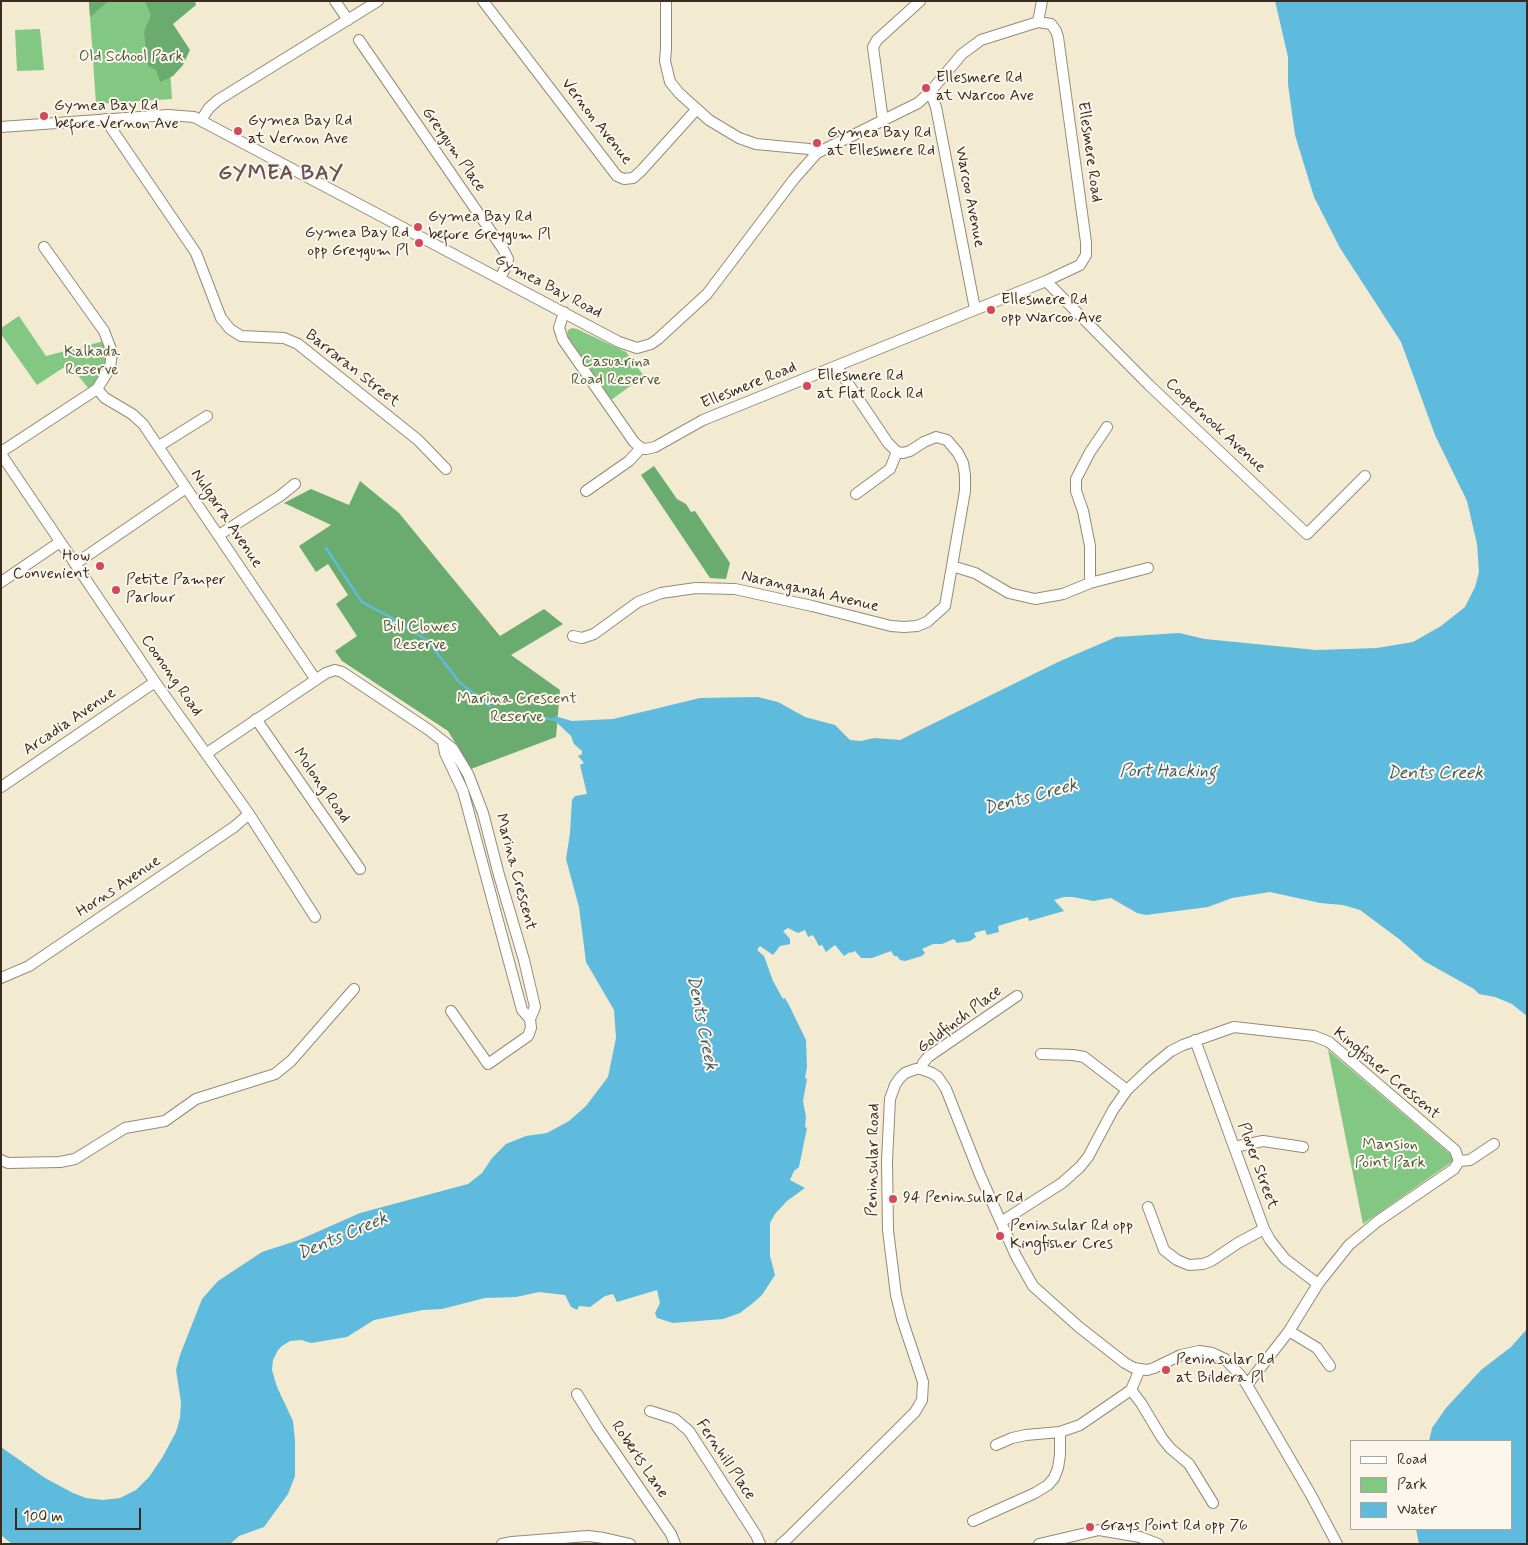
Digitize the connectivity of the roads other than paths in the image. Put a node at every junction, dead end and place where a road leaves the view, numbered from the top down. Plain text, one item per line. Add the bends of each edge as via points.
1 (335, 1) edge
2 (378, 1) edge
3 (483, 1) edge
4 (666, 1) edge
5 (920, 1) edge
6 (1042, 1) edge
7 (348, 20) junction
8 (1038, 22) junction
9 (359, 40) dead end
10 (930, 92) junction
11 (696, 110) junction
12 (105, 119) junction
13 (201, 120) junction
14 (883, 121) junction
15 (1, 126) edge
16 (817, 152) junction
17 (44, 247) dead end
18 (500, 279) junction
19 (1046, 281) junction
20 (975, 309) junction
21 (564, 312) junction
22 (837, 367) junction
23 (97, 389) junction
24 (207, 416) dead end
25 (1108, 426) dead end
26 (159, 446) junction
27 (641, 448) junction
28 (897, 452) junction
29 (1, 453) edge
30 (446, 469) dead end
31 (1365, 476) dead end
32 (295, 484) dead end
33 (186, 488) junction
34 (586, 491) dead end
35 (856, 494) dead end
36 (220, 536) junction
37 (60, 542) junction
38 (76, 564) junction
39 (952, 566) junction
40 (1148, 568) dead end
41 (1, 582) edge
42 (1090, 583) junction
43 (573, 636) dead end
44 (316, 680) junction
45 (155, 682) junction
46 (256, 719) junction
47 (207, 753) junction
48 (1, 787) edge
49 (249, 814) junction
50 (360, 869) dead end
51 (315, 917) dead end
52 (1, 978) edge
53 (354, 989) dead end
54 (1017, 996) dead end
55 (451, 1011) dead end
56 (1195, 1040) junction
57 (1041, 1054) dead end
58 (922, 1069) junction
59 (1127, 1090) junction
60 (1494, 1144) dead end
61 (1234, 1147) junction
62 (1303, 1147) dead end
63 (1, 1160) edge
64 (1460, 1161) junction
65 (1148, 1207) dead end
66 (1002, 1222) junction
67 (1264, 1229) junction
68 (1318, 1284) junction
69 (1289, 1331) junction
70 (1330, 1366) dead end
71 (1140, 1370) junction
72 (1247, 1386) junction
73 (1131, 1390) junction
74 (577, 1394) dead end
75 (650, 1411) dead end
76 (1060, 1432) junction
77 (996, 1444) dead end
78 (1213, 1503) dead end
79 (974, 1521) dead end
80 (539, 1542) edge
81 (787, 1542) edge
82 (502, 1544) edge
83 (630, 1544) edge
84 (675, 1544) edge
85 (760, 1544) edge
86 (1039, 1544) edge
87 (1158, 1544) edge
88 (1337, 1544) edge

1 - 7 street
2 - 7 street
3 - 11 street, Vernon Avenue via 617,176 633,178 641,172
4 - 11 street via 666,74
5 - 14 street via 873,47
6 - 8 street
7 - 13 street via 218,100
8 - 10 street via 981,40 962,54
8 - 19 street, Ellesmere Road via 1050,24 1058,37 1086,251 1080,265
9 - 18 street, Greygum Place via 503,249 508,259
10 - 14 street via 918,103
10 - 20 street, Warcoo Avenue via 936,108
11 - 16 street via 738,138 756,144
12 - 13 street, Gymea Bay Road via 175,114
12 - 15 street, Gymea Bay Road
12 - 30 street, Barraran Street via 196,253 225,324 241,336 284,338 298,344 418,440
13 - 18 street, Gymea Bay Road
14 - 16 street
16 - 21 street, Gymea Bay Road via 707,294 651,344 637,348 628,346
17 - 23 street via 104,331 112,352 110,368
18 - 21 street, Gymea Bay Road
19 - 20 street, Ellesmere Road
19 - 31 street, Coopernook Avenue via 1149,385 1307,534
20 - 22 street, Ellesmere Road
21 - 27 street via 559,328 563,340
22 - 27 street, Ellesmere Road via 703,420 655,447
22 - 28 street
23 - 26 street, Nulgarra Avenue via 104,398 141,421
23 - 29 street
24 - 26 street
25 - 42 street via 1076,479 1090,546
26 - 33 street, Nulgarra Avenue
27 - 34 street, Ellesmere Road via 628,462
28 - 35 street via 890,469
28 - 39 street, Naranganah Avenue via 910,451 936,437 947,440 963,462 965,491
29 - 37 street, Coonong Road
32 - 36 street
33 - 36 street, Nulgarra Avenue
33 - 38 street
36 - 44 street, Nulgarra Avenue
37 - 38 street, Coonong Road
37 - 41 street
38 - 45 street, Coonong Road
39 - 42 street via 975,573 1009,593 1035,599 1063,594
39 - 43 street, Naranganah Avenue via 945,606 927,622 917,626 891,626 735,589 696,588 661,593 638,602 594,634 582,638
40 - 42 street
44 - 46 street, Marina Crescent
44 - 55 street, Marina Crescent via 331,671 339,671 443,742 463,792 522,1010 530,1019 531,1028 525,1039 488,1064
45 - 47 street, Coonong Road
45 - 48 street, Arcadia Avenue
46 - 47 street, Marina Crescent
46 - 50 street, Molong Road
47 - 49 street, Coonong Road
49 - 51 street, Coonong Road
49 - 52 street, Horns Avenue via 29,966
53 - 63 street via 291,1061 275,1074 196,1100 165,1121 125,1128 75,1159 8,1163
54 - 58 street, Goldfinch Place via 928,1057
56 - 59 street, Kingfisher Crescent via 1170,1052
56 - 61 street, Plover Street
56 - 64 street, Kingfisher Crescent via 1234,1027 1325,1040 1455,1150
57 - 59 street via 1084,1057
58 - 66 street via 938,1077 946,1089
58 - 81 street, Peninsular Road via 905,1073 892,1091 887,1161 891,1265 902,1319 923,1382 922,1400 908,1420
59 - 66 street, Kingfisher Crescent via 1080,1167 1062,1183
60 - 64 street via 1470,1160
61 - 62 street via 1259,1141
61 - 67 street, Plover Street
64 - 68 street via 1454,1169 1358,1237
65 - 67 street via 1164,1250 1189,1265 1211,1261
66 - 71 street via 1023,1270 1040,1293 1079,1328 1125,1363
67 - 68 street, Plover Street via 1285,1259
68 - 69 street
69 - 70 street via 1317,1348
69 - 72 street
71 - 72 street via 1154,1368 1188,1352 1206,1351 1225,1359
71 - 73 street
72 - 88 street
73 - 76 street via 1080,1424
73 - 78 street via 1162,1438 1189,1464
74 - 84 street, Roberts Lane
75 - 85 street, Fernhill Place via 675,1419 689,1431
76 - 77 street via 1026,1435
76 - 79 street via 1059,1461 1054,1478 1048,1485
80 - 82 street
80 - 83 street via 588,1536
86 - 87 street via 1099,1530 1140,1537

